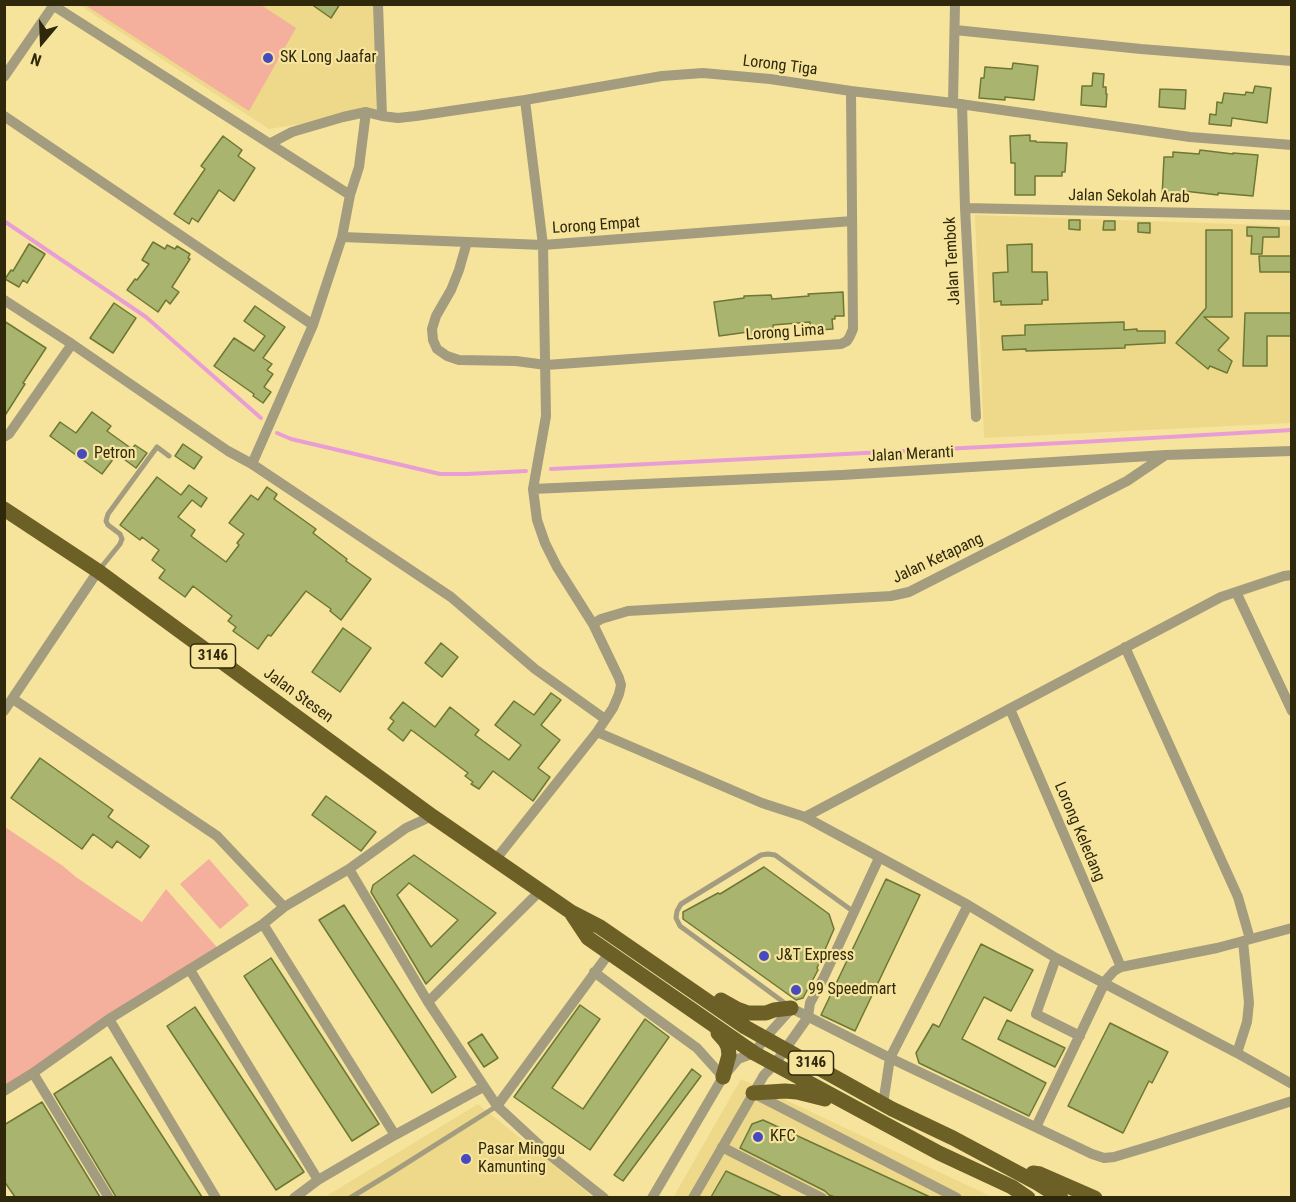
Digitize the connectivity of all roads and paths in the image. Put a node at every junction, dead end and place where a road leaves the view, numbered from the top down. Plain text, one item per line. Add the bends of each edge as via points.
1 (378, 4) edge
2 (955, 4) edge
3 (52, 5) edge
4 (955, 30) junction
5 (1292, 61) edge
6 (4, 77) edge
7 (851, 91) junction
8 (525, 100) junction
9 (958, 104) junction
10 (366, 112) junction
11 (382, 116) junction
12 (4, 117) edge
13 (271, 143) junction
14 (1292, 146) edge
15 (350, 195) junction
16 (965, 208) junction
17 (1292, 215) edge
18 (852, 221) junction
19 (342, 237) junction
20 (467, 242) junction
21 (543, 245) junction
22 (4, 300) edge
23 (313, 325) junction
24 (72, 344) junction
25 (546, 365) junction
26 (976, 417) dead end
27 (4, 437) edge
28 (1292, 451) edge
29 (1166, 455) junction
30 (169, 456) dead end
31 (252, 464) junction
32 (533, 489) junction
33 (4, 509) edge
34 (98, 571) junction
35 (1292, 575) edge
36 (1236, 591) junction
37 (593, 624) junction
38 (1125, 647) junction
39 (13, 699) junction
40 (1010, 709) junction
41 (1291, 710) edge
42 (4, 711) edge
43 (605, 719) junction
44 (597, 732) junction
45 (432, 816) junction
46 (805, 817) junction
47 (879, 858) junction
48 (496, 859) junction
49 (349, 869) junction
50 (540, 891) junction
51 (968, 905) junction
52 (284, 907) junction
53 (571, 912) junction
54 (854, 912) junction
55 (263, 924) junction
56 (1292, 928) edge
57 (1246, 940) junction
58 (610, 952) junction
59 (1056, 958) junction
60 (658, 966) junction
61 (1121, 967) junction
62 (190, 969) junction
63 (594, 972) junction
64 (1104, 984) junction
65 (428, 1002) junction
66 (810, 1003) junction
67 (791, 1008) junction
68 (808, 1017) junction
69 (109, 1019) junction
70 (706, 1020) junction
71 (1080, 1036) junction
72 (765, 1038) junction
73 (785, 1049) junction
74 (754, 1053) junction
75 (1237, 1053) junction
76 (890, 1058) junction
77 (774, 1065) junction
78 (33, 1073) junction
79 (723, 1077) junction
80 (1292, 1084) edge
81 (483, 1087) junction
82 (4, 1090) edge
83 (753, 1093) junction
84 (1292, 1101) edge
85 (884, 1104) junction
86 (497, 1106) junction
87 (1036, 1127) junction
88 (900, 1131) junction
89 (395, 1135) junction
90 (722, 1147) junction
91 (1009, 1169) junction
92 (318, 1180) junction
93 (109, 1197) edge
94 (216, 1197) edge
95 (294, 1197) edge
96 (350, 1197) edge
97 (604, 1197) edge
98 (652, 1197) edge
99 (693, 1197) edge
100 (822, 1197) edge
101 (957, 1197) edge
102 (1028, 1197) edge
103 (1061, 1197) edge
104 (1095, 1197) edge

1 - 11 street
2 - 4 street, Jalan Tembok
3 - 6 street
3 - 13 street
4 - 5 street
4 - 9 street, Jalan Tembok
7 - 8 street, Lorong Tiga via 703,73 662,76
7 - 9 street, Lorong Tiga
7 - 18 street, Lorong Lima
8 - 11 street, Lorong Tiga via 416,116
8 - 21 street
9 - 14 street, Lorong Tiga via 1190,137
9 - 16 street, Jalan Tembok
10 - 11 street, Lorong Tiga
10 - 13 street, Lorong Tiga via 292,132
10 - 15 street via 359,166
12 - 23 street
13 - 15 street
15 - 19 street
16 - 17 street, Jalan Sekolah Arab
16 - 26 street, Jalan Tembok
18 - 21 street, Lorong Empat
18 - 25 street, Lorong Lima via 853,329 841,344
19 - 20 street, Lorong Empat
19 - 23 street
20 - 21 street, Lorong Empat
20 - 25 street, Lorong Lima via 451,290 432,329 437,349 459,360
21 - 25 street
22 - 24 street
23 - 31 street
24 - 27 street
24 - 31 street via 228,452
25 - 32 street via 546,416
28 - 29 street, Jalan Meranti
29 - 32 street, Jalan Meranti
29 - 37 street, Jalan Ketapang via 1127,481 909,592 628,611
30 - 34 lane via 157,447 108,514 105,521 122,539
31 - 43 street via 451,597 536,669
32 - 37 street via 544,543
33 - 34 main road, Jalan Stesen / 3146
34 - 39 street
34 - 45 main road, Jalan Stesen / 3146
35 - 36 street
36 - 38 street
36 - 41 street
37 - 43 street via 621,685
38 - 40 street
38 - 57 street via 1238,897
39 - 42 street
39 - 52 street via 217,836
40 - 46 street
40 - 61 street, Lorong Keledang
43 - 44 street
44 - 46 street via 762,803
44 - 48 street
45 - 48 main road, Jalan Stesen / 3146
45 - 49 street via 406,828
46 - 47 street
47 - 51 street
47 - 54 street
48 - 50 main road, Jalan Stesen / 3146
49 - 52 street
49 - 65 street
50 - 53 main road, Jalan Stesen / 3146
50 - 65 street
51 - 59 street
51 - 76 street
52 - 55 street
53 - 58 main road, 3146 via 588,938
53 - 60 main road, 3146
54 - 66 street
54 - 67 lane via 775,855 768,854 681,904 676,918 680,926
55 - 62 street
55 - 89 street
56 - 57 street
57 - 61 street
57 - 75 street via 1249,1003
58 - 63 street
58 - 70 main road, 3146
59 - 64 street
59 - 71 street via 1036,1014
60 - 67 main road via 748,1013
60 - 72 main road, 3146
61 - 64 street
62 - 69 street
62 - 92 street
63 - 79 street via 697,1048
63 - 86 street
64 - 71 street
64 - 75 street
65 - 81 street
66 - 67 street
66 - 68 street
67 - 68 street
67 - 72 street
68 - 73 street
68 - 76 street
69 - 78 street
69 - 94 street
70 - 74 main road, 3146
70 - 79 main road via 728,1047
71 - 87 street
72 - 73 main road, 3146
72 - 74 street
73 - 77 street
73 - 85 main road, 3146
74 - 77 main road, 3146
74 - 79 street via 738,1059
75 - 80 street
76 - 85 street
76 - 87 street
77 - 83 street
77 - 88 main road, 3146
78 - 82 street
78 - 93 street
79 - 98 street
81 - 86 street
81 - 89 street
83 - 88 main road via 785,1091 820,1097
83 - 90 street
83 - 101 street
84 - 87 street via 1114,1157 1092,1154
85 - 91 main road, 3146
86 - 96 lane
86 - 97 street via 551,1156
88 - 102 main road, 3146
89 - 92 street
90 - 99 street
90 - 100 street
91 - 103 main road, 3146
91 - 104 main road via 1040,1174
92 - 95 street

